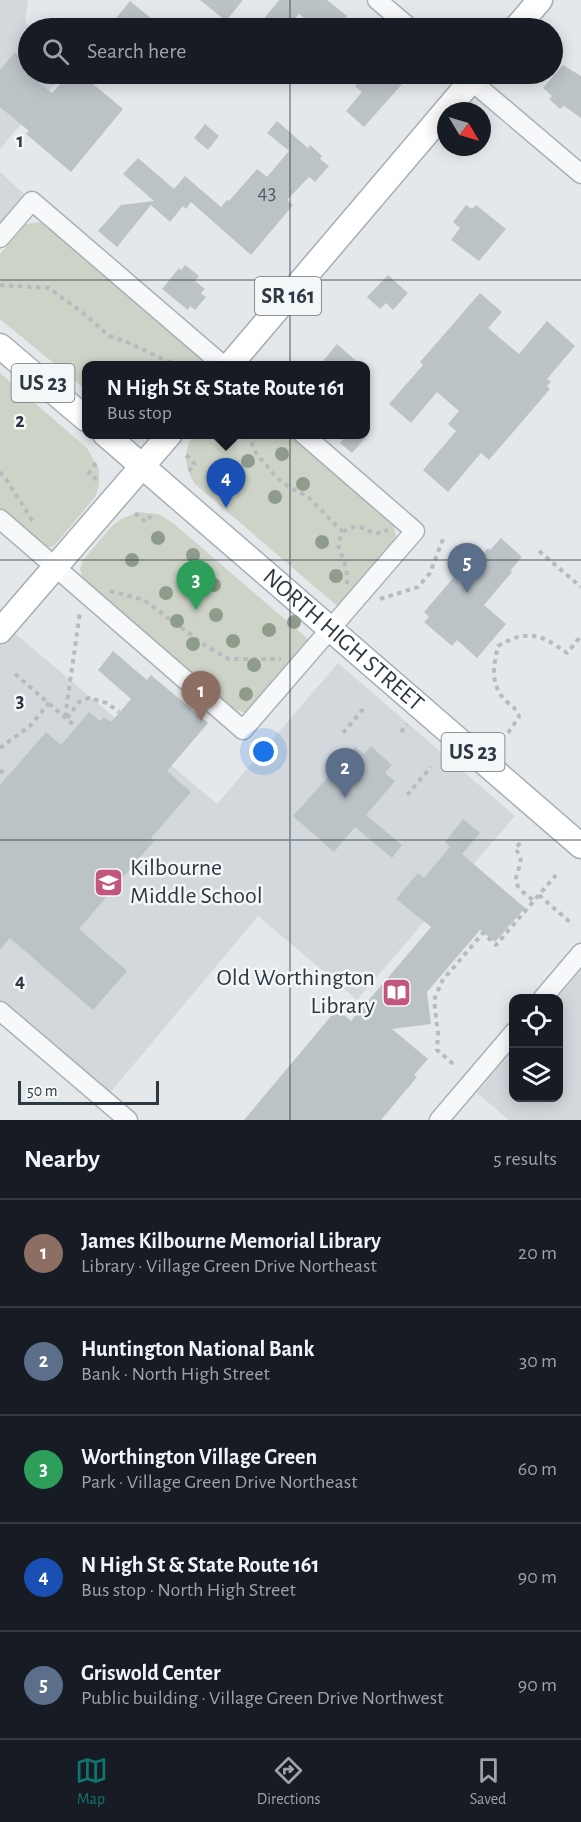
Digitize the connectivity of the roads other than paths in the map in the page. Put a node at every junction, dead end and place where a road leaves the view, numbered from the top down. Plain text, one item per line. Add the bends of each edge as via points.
1 (377, 0) edge
2 (540, 0) edge
3 (398, 18) edge
4 (525, 18) edge
5 (464, 84) edge
6 (480, 84) edge
7 (581, 174) edge
8 (0, 238) edge
9 (0, 346) edge
10 (220, 361) edge
11 (230, 361) edge
12 (82, 415) edge
13 (110, 439) edge
14 (166, 439) edge
15 (308, 439) edge
16 (142, 466) junction
17 (0, 519) edge
18 (55, 567) junction
19 (330, 629) junction
20 (0, 631) edge
21 (581, 846) edge
22 (581, 953) edge
23 (546, 994) edge
24 (0, 1011) edge
25 (509, 1037) edge
26 (128, 1120) edge
27 (439, 1120) edge

1 - 3 street
2 - 4 main road
5 - 11 main road, SR 161
6 - 7 street
8 - 10 street via 32,201
9 - 12 main road, US 23
13 - 16 main road, NORTH HIGH STREET / US 23
14 - 16 main road
15 - 19 street via 415,531
16 - 18 main road
16 - 19 main road, NORTH HIGH STREET / US 23
17 - 18 street
18 - 19 street via 243,730
18 - 20 main road
19 - 21 main road, NORTH HIGH STREET / US 23
22 - 23 street
24 - 26 street
25 - 27 street

